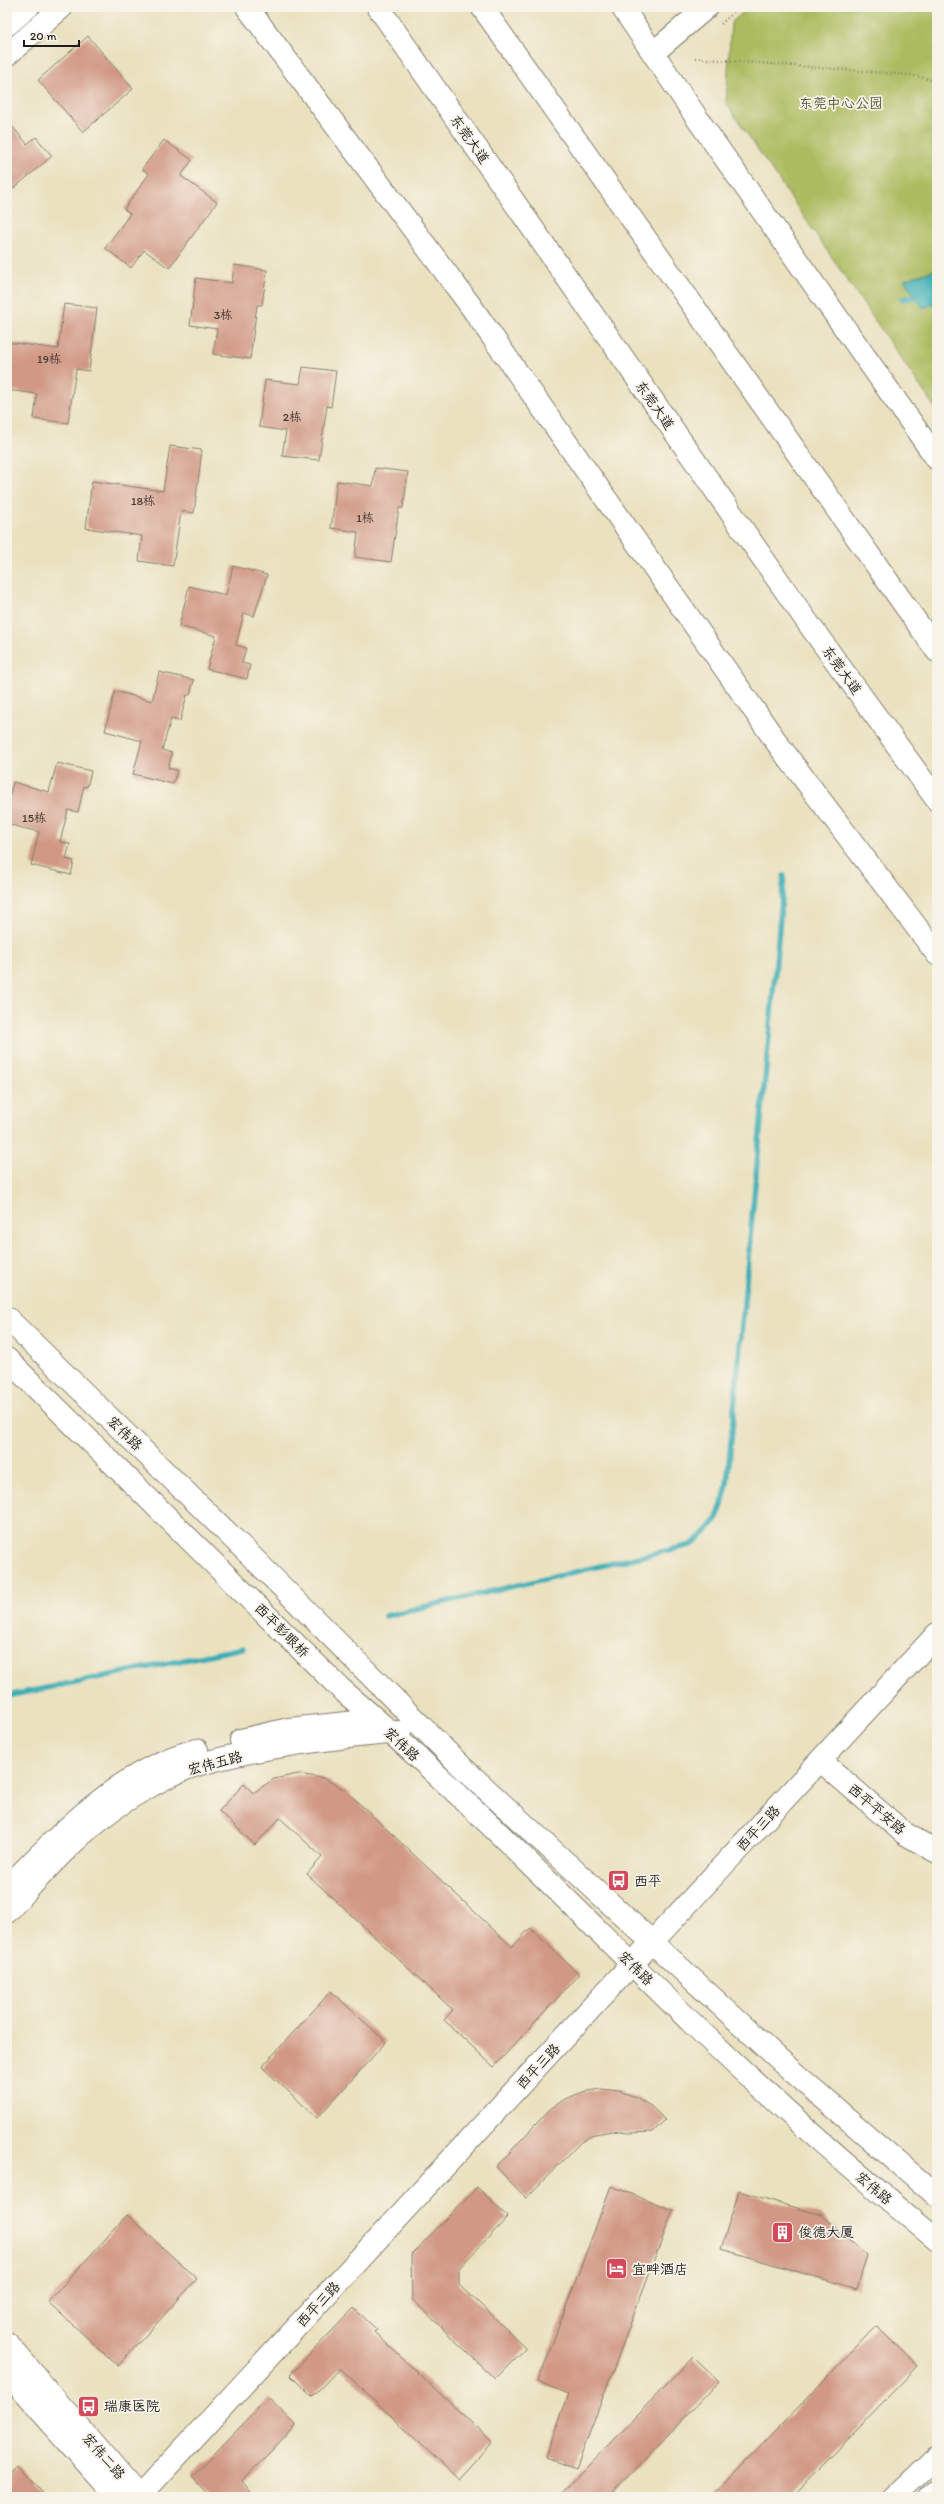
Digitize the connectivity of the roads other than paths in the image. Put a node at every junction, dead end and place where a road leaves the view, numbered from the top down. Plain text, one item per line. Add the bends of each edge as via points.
1 (28, 7) edge
2 (62, 7) edge
3 (247, 7) edge
4 (378, 7) edge
5 (482, 7) edge
6 (622, 7) edge
7 (706, 7) edge
8 (7, 25) edge
9 (653, 53) junction
10 (7, 55) edge
11 (937, 459) edge
12 (937, 651) edge
13 (937, 800) edge
14 (937, 954) edge
15 (7, 1318) edge
16 (7, 1359) edge
17 (937, 1634) edge
18 (341, 1689) joint
19 (418, 1724) junction
20 (384, 1726) junction
21 (820, 1761) junction
22 (937, 1852) edge
23 (7, 1888) edge
24 (7, 1912) edge
25 (653, 1943) junction
26 (632, 1964) junction
27 (937, 2196) edge
28 (937, 2240) edge
29 (7, 2343) edge
30 (7, 2373) edge
31 (937, 2456) edge
32 (937, 2490) edge
33 (117, 2497) edge
34 (139, 2497) edge
35 (894, 2497) edge
36 (930, 2497) edge

1 - 8 main road
2 - 10 main road
3 - 14 main road via 470,305 780,747
4 - 13 main road, 东莞大道 via 808,624
5 - 12 main road
6 - 9 main road
7 - 9 main road
9 - 11 main road
15 - 19 main road, 宏伟路 via 244,1549
16 - 18 main road, 西平彭眼桥
17 - 21 main road, 西平三路
18 - 20 main road, 宏伟路
19 - 20 main road, 宏伟五路
19 - 25 main road, 宏伟路
20 - 23 main road, 宏伟五路 via 289,1729 192,1751 147,1770 96,1803 46,1847
20 - 24 main road, 宏伟五路 via 195,1765 152,1786 104,1816 59,1857
20 - 26 main road, 宏伟路
21 - 22 main road, 西平平安路 via 904,1833
21 - 25 main road, 西平三路
25 - 26 main road, 西平三路
25 - 27 main road, 宏伟路 via 792,2071
26 - 28 main road, 宏伟路 via 789,2114
26 - 34 main road, 西平三路
29 - 34 main road, 宏伟二路
30 - 33 main road, 宏伟二路
31 - 35 main road
32 - 36 main road

